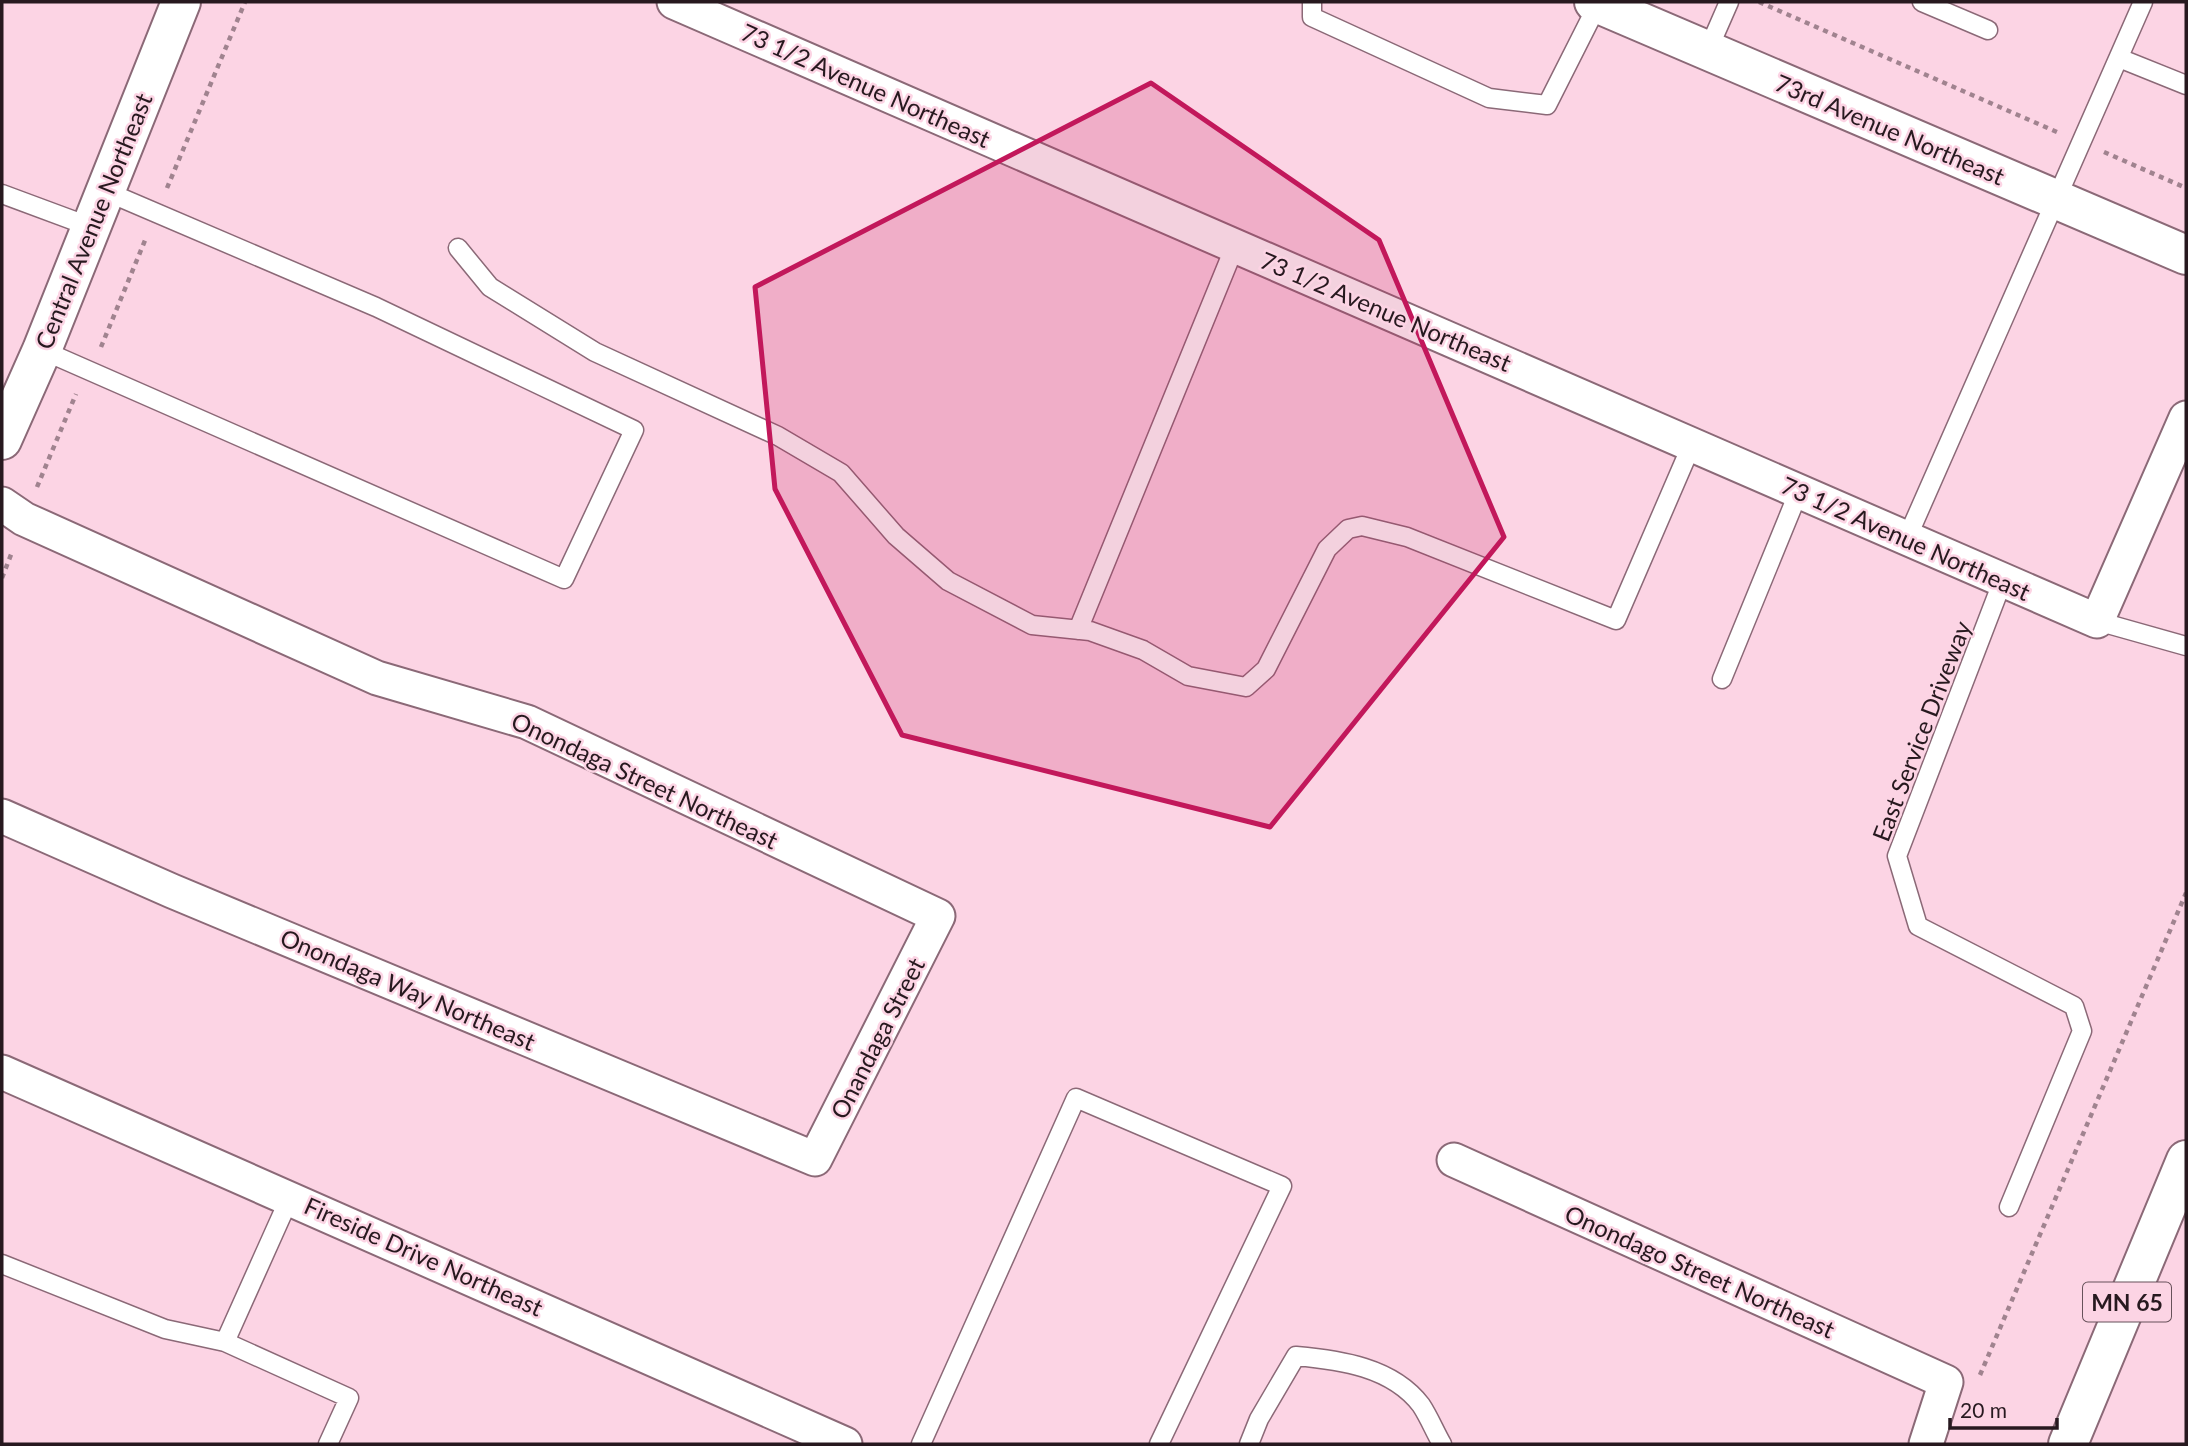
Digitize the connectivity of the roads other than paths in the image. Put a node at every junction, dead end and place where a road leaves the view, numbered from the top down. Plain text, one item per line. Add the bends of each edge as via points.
1 (181, 2) edge
2 (674, 2) edge
3 (1312, 2) edge
4 (1729, 2) edge
5 (1922, 2) edge
6 (2143, 2) edge
7 (1596, 3) edge
8 (1988, 30) dead end
9 (1708, 51) junction
10 (2119, 58) junction
11 (2186, 85) edge
12 (105, 191) junction
13 (2, 194) edge
14 (2056, 201) junction
15 (91, 227) junction
16 (1235, 246) junction
17 (458, 248) dead end
18 (2186, 255) edge
19 (42, 350) junction
20 (2186, 418) edge
21 (2, 440) edge
22 (1692, 444) junction
23 (1799, 491) junction
24 (17, 501) edge
25 (1907, 538) junction
26 (2003, 580) junction
27 (2097, 621) junction
28 (1078, 629) junction
29 (2186, 646) edge
30 (1722, 679) dead end
31 (2, 816) edge
32 (938, 916) joint
33 (2, 1072) edge
34 (815, 1159) joint
35 (1454, 1160) dead end
36 (2186, 1160) edge
37 (290, 1197) junction
38 (2009, 1207) dead end
39 (2, 1264) edge
40 (225, 1342) junction
41 (328, 1444) edge
42 (845, 1444) edge
43 (921, 1444) edge
44 (1159, 1444) edge
45 (1249, 1444) edge
46 (1442, 1444) edge
47 (1926, 1444) edge
48 (2068, 1444) edge

1 - 12 main road, Central Avenue Northeast
2 - 16 street, 73 1/2 Avenue Northeast
3 - 7 lane via 1312,18 1489,97 1547,105
4 - 9 lane
5 - 8 lane
6 - 10 lane
7 - 9 main road, 73rd Avenue Northeast
9 - 14 main road, 73rd Avenue Northeast
10 - 11 lane
10 - 14 lane
12 - 15 main road, Central Avenue Northeast
12 - 19 lane via 376,307 634,430 564,579
13 - 15 lane
14 - 18 main road, 73rd Avenue Northeast
14 - 25 lane
15 - 19 main road, Central Avenue Northeast
16 - 22 street, 73 1/2 Avenue Northeast
16 - 28 lane
17 - 28 lane via 491,287 595,352 778,436 841,473 896,536 948,581 1032,625
19 - 21 main road, Central Avenue Northeast
20 - 27 street
22 - 23 street, 73 1/2 Avenue Northeast
22 - 28 lane via 1616,621 1407,537 1362,526 1348,529 1327,549 1266,669 1246,687 1188,676 1143,650
23 - 25 street, 73 1/2 Avenue Northeast
23 - 30 lane
24 - 32 street, Onondaga Street Northeast via 24,519 377,678 527,722
25 - 26 street, 73 1/2 Avenue Northeast
26 - 27 street, 73 1/2 Avenue Northeast
26 - 38 lane, East Service Driveway via 1898,856 1918,926 2074,1006 2082,1031
27 - 29 lane
31 - 34 street, Onondaga Way Northeast
32 - 34 street, Onandaga Street
33 - 37 street, Fireside Drive Northeast
35 - 47 street, Onondago Street Northeast via 1946,1382
36 - 48 main road, MN 65
37 - 40 lane
37 - 42 street, Fireside Drive Northeast
39 - 40 lane via 164,1329
40 - 41 lane via 349,1398
43 - 44 lane via 1076,1098 1282,1186
45 - 46 lane via 1296,1356 1338,1359 1385,1375 1420,1404

